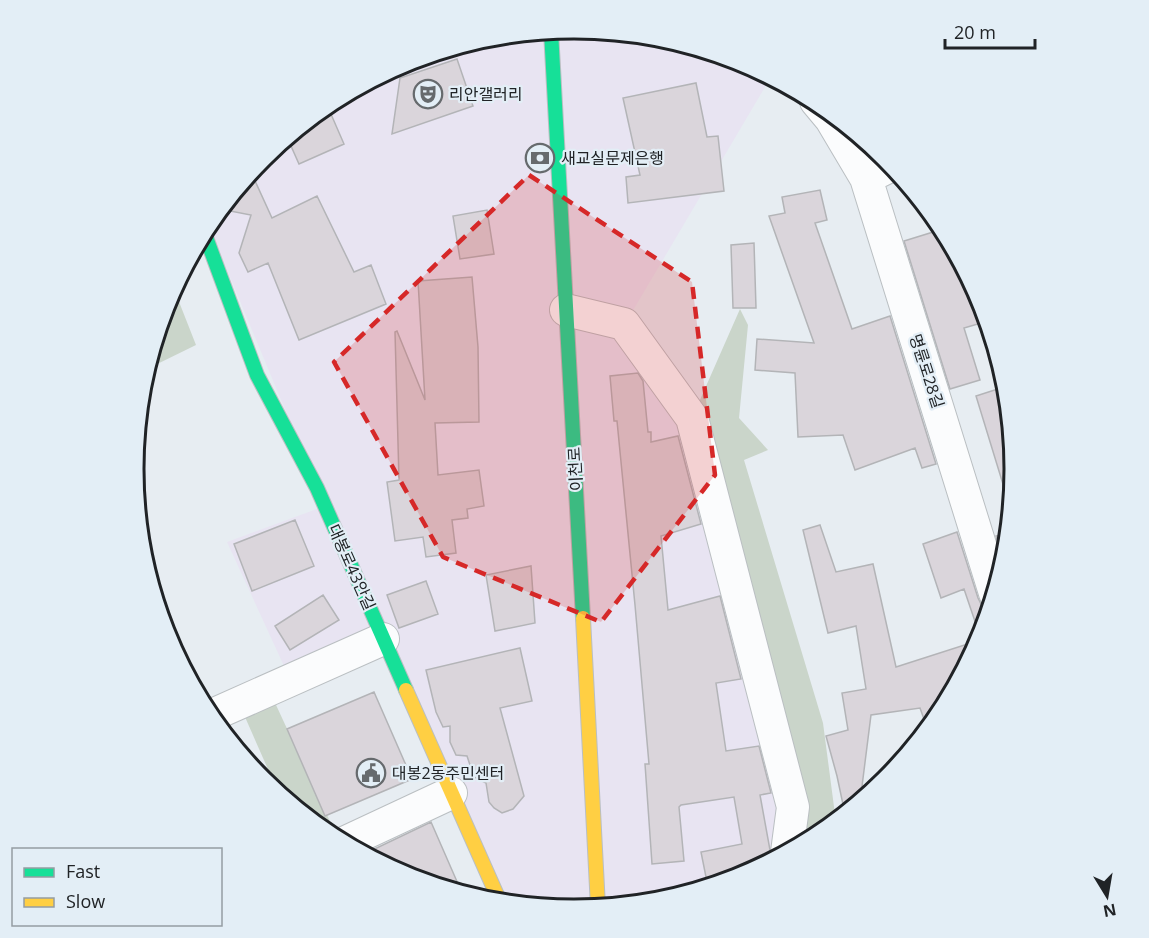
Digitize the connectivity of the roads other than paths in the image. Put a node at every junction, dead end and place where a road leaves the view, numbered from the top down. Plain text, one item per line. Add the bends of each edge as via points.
1 (551, 40) edge
2 (850, 139) edge
3 (879, 171) edge
4 (208, 244) edge
5 (566, 310) junction
6 (991, 577) edge
7 (383, 639) junction
8 (220, 712) edge
9 (451, 793) junction
10 (354, 838) edge
11 (788, 842) edge
12 (495, 892) edge
13 (598, 898) edge

1 - 5 main road, 이천로
2 - 3 street, 명륜로28길
3 - 6 street, 명륜로28길
4 - 7 main road, 대봉로43안길 via 257,375 317,488
5 - 11 street via 624,324 692,418 793,807
5 - 13 main road, 이천로
7 - 8 street
7 - 9 main road, 대봉로43안길
9 - 10 street
9 - 12 main road, 대봉로43안길

